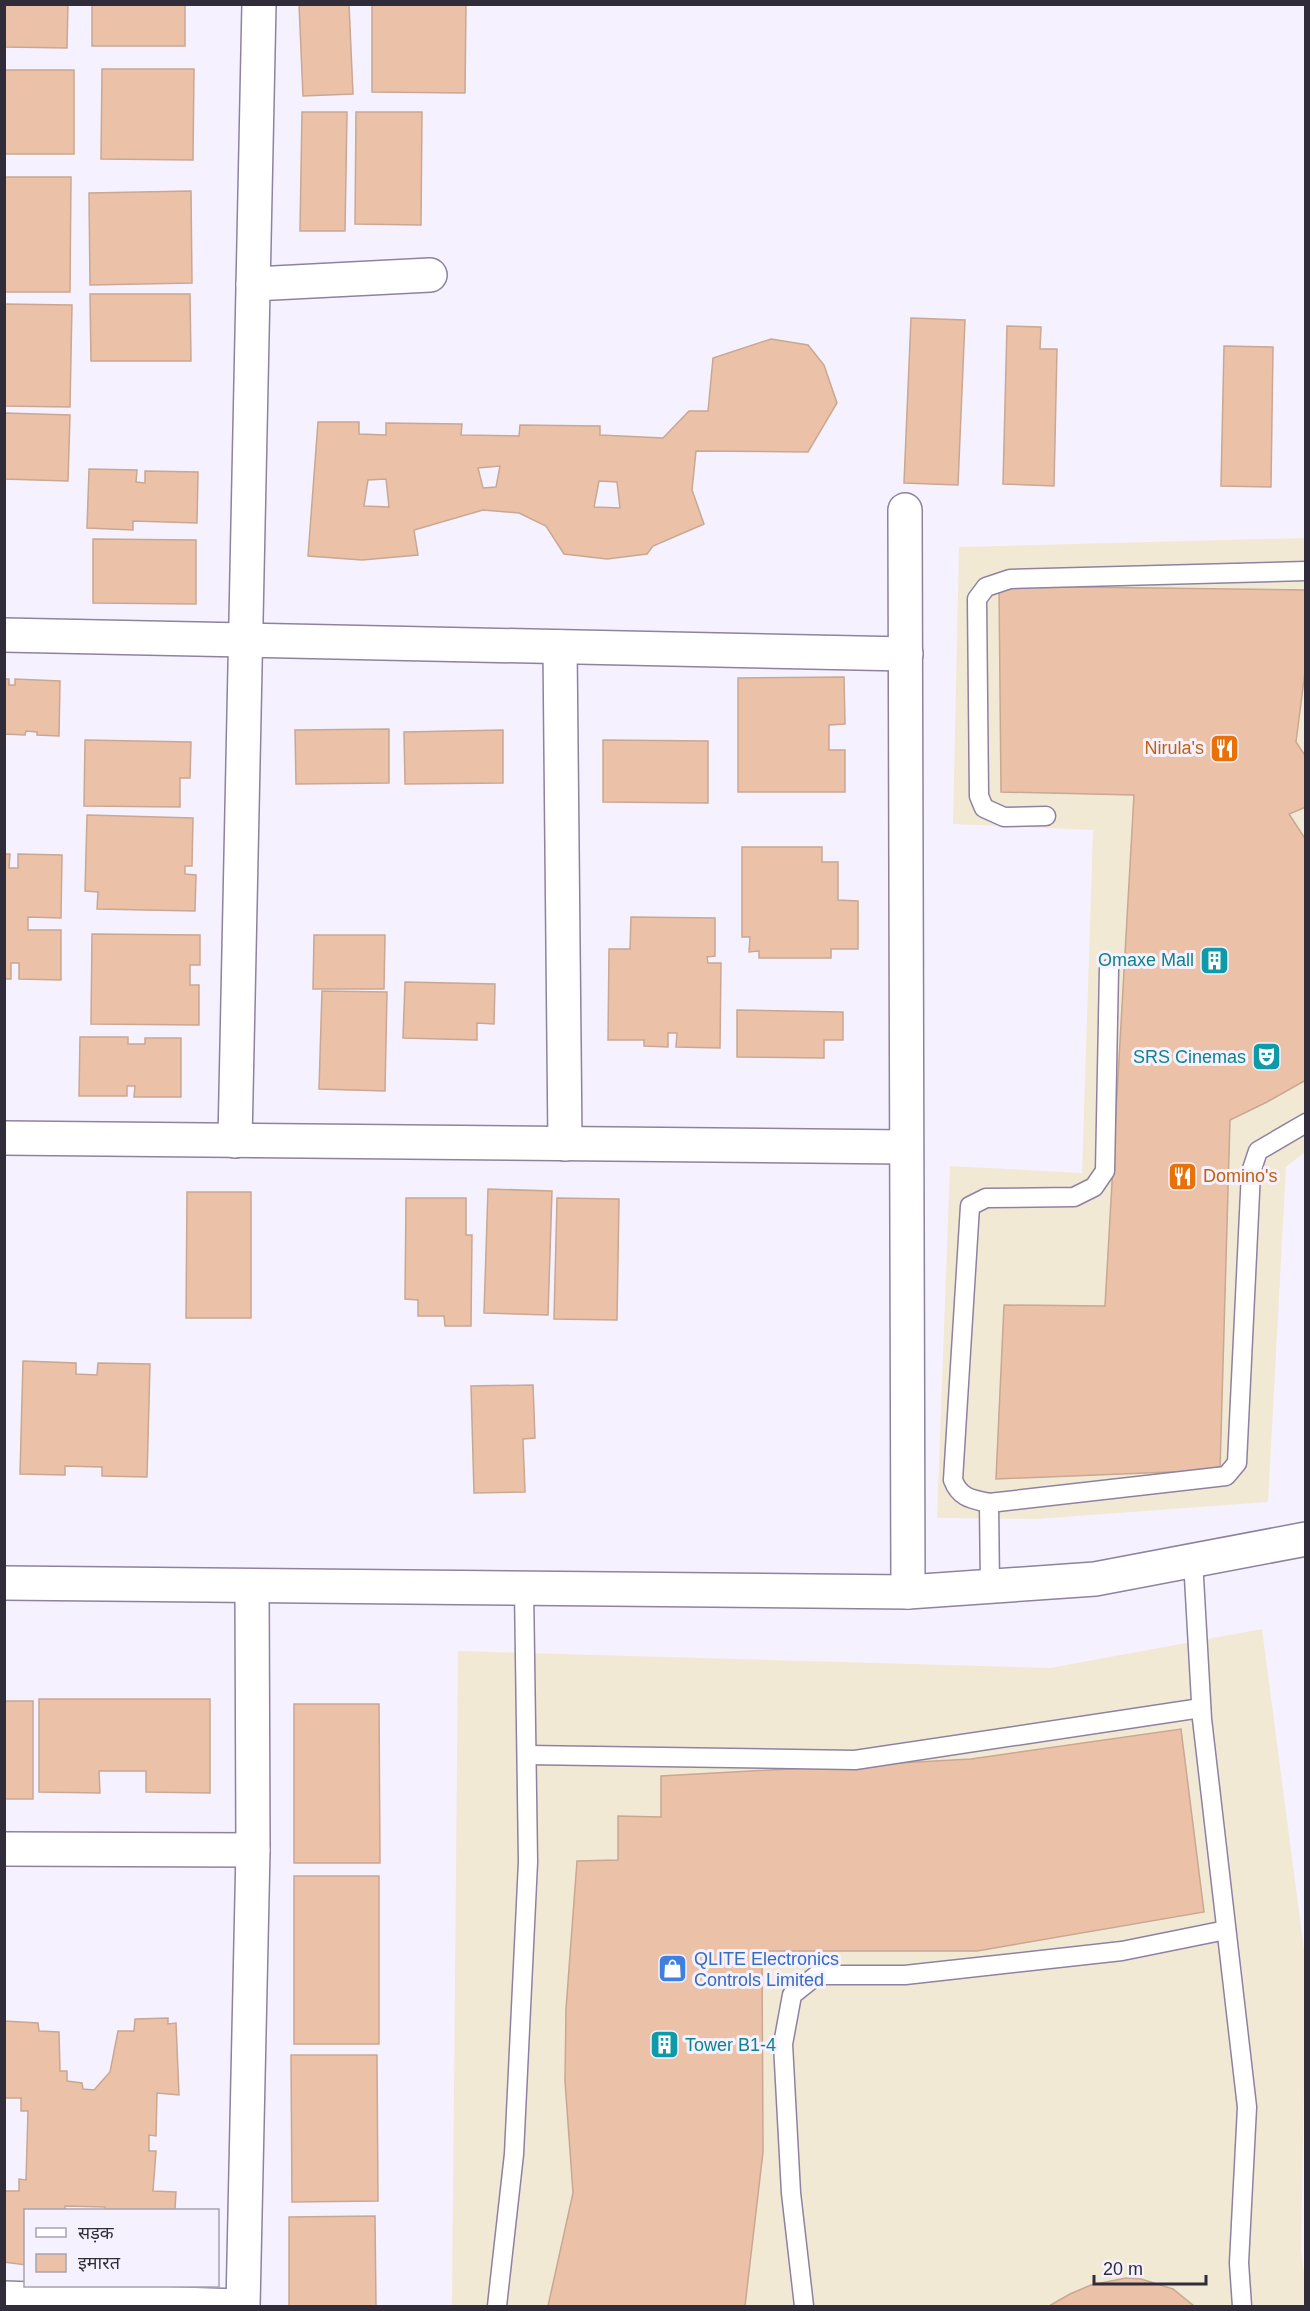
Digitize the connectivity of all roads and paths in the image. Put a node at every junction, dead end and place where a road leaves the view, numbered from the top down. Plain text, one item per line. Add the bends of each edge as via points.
1 (259, 4) edge
2 (430, 275) dead end
3 (253, 284) junction
4 (905, 510) dead end
5 (1305, 571) edge
6 (4, 636) edge
7 (246, 640) junction
8 (560, 647) junction
9 (906, 654) junction
10 (1046, 816) dead end
11 (1109, 969) dead end
12 (1305, 1123) edge
13 (4, 1138) edge
14 (235, 1141) junction
15 (565, 1144) junction
16 (906, 1147) junction
17 (989, 1503) junction
18 (1305, 1539) edge
19 (1192, 1560) junction
20 (4, 1583) edge
21 (252, 1586) junction
22 (990, 1586) junction
23 (524, 1588) junction
24 (908, 1592) junction
25 (1201, 1708) junction
26 (527, 1755) junction
27 (4, 1849) edge
28 (253, 1850) junction
29 (1227, 1930) junction
30 (4, 2298) edge
31 (238, 2307) edge
32 (243, 2307) edge
33 (497, 2307) edge
34 (804, 2307) edge
35 (1242, 2307) edge

1 - 3 street
2 - 3 street
3 - 7 street
4 - 9 street
5 - 10 lane via 1011,579 986,587 977,599 979,796 984,808 1004,817
6 - 7 street
7 - 8 street
7 - 14 street
8 - 9 street
8 - 15 street
9 - 16 street
11 - 17 lane via 1105,1171 1094,1187 1074,1197 986,1198 970,1206 953,1480 957,1492
12 - 17 lane via 1258,1151 1251,1172 1237,1463 1226,1476
13 - 14 street
14 - 15 street
15 - 16 street
16 - 24 street
17 - 22 lane
18 - 19 street
19 - 22 street via 1095,1579
19 - 25 lane
20 - 21 street
21 - 23 street
21 - 28 street
22 - 24 street
23 - 24 street
23 - 26 lane
25 - 26 lane via 855,1760
25 - 29 lane
26 - 33 lane via 528,1862 514,2154
27 - 28 street
28 - 32 street
29 - 34 lane via 1122,1951 905,1975 817,1975 792,1995 783,2044 791,2193
29 - 35 lane via 1247,2107 1239,2263
30 - 31 street

